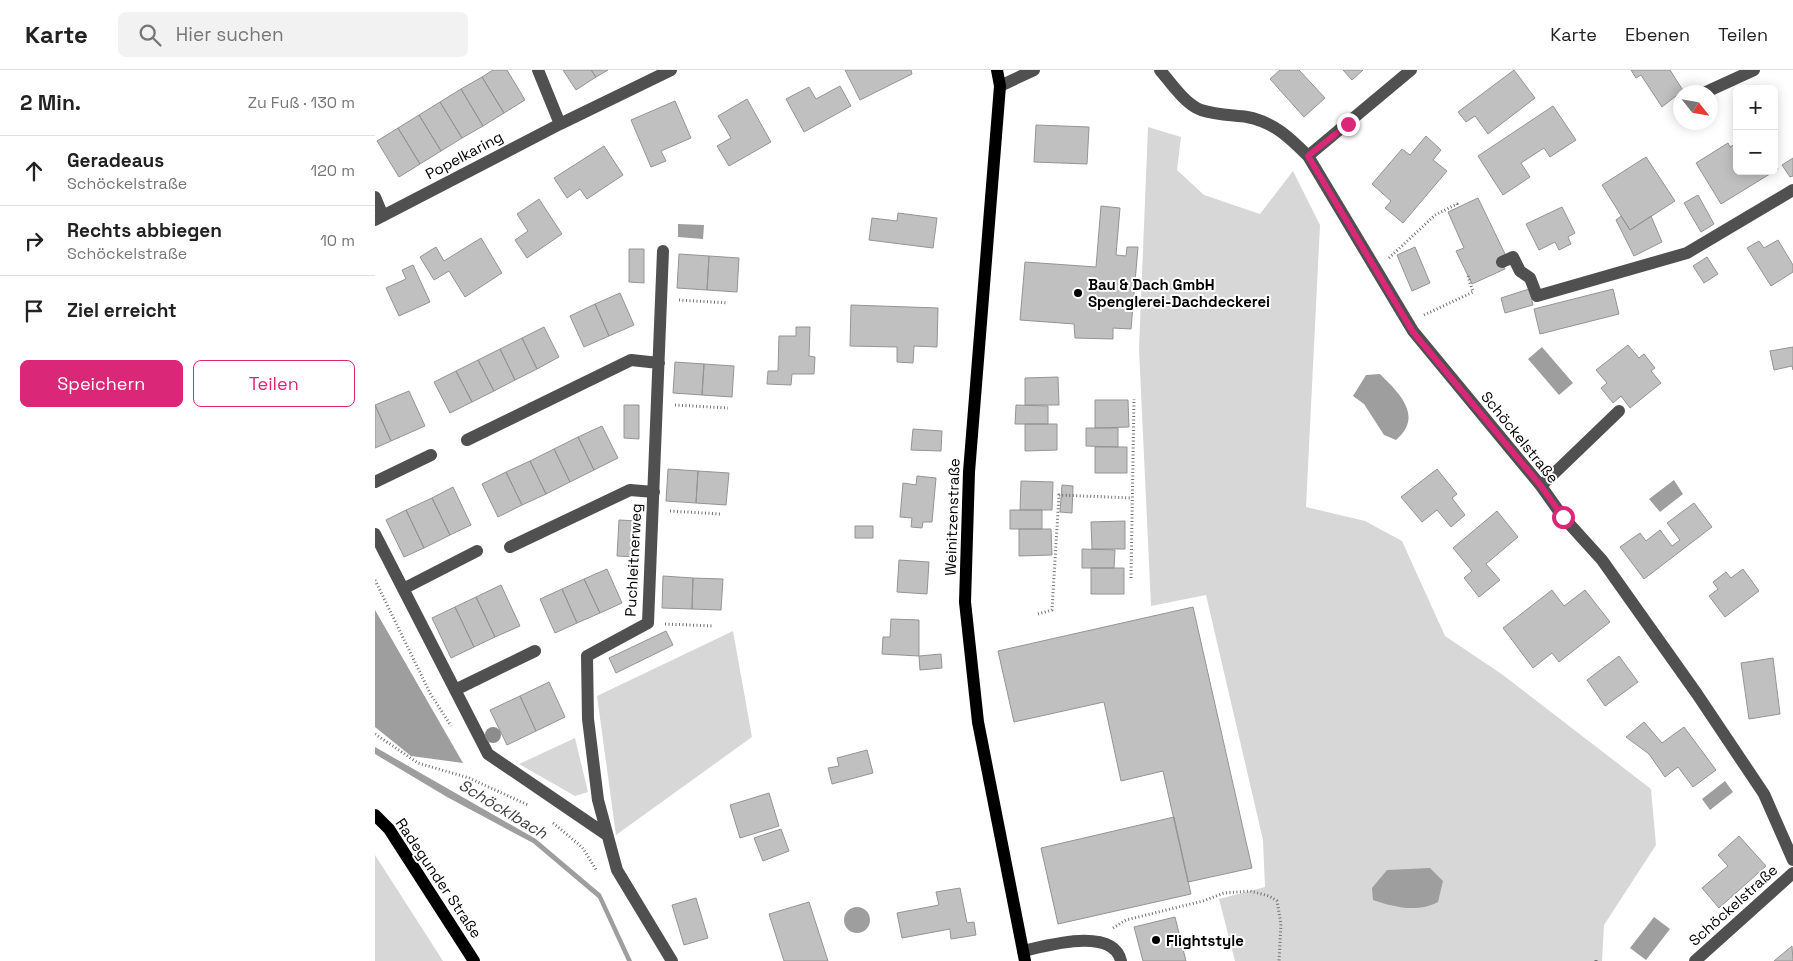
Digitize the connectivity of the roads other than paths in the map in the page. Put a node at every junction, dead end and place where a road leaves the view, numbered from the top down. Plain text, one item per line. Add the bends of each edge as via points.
1 (538, 70) edge
2 (671, 70) edge
3 (997, 70) edge
4 (1034, 70) edge
5 (1160, 70) edge
6 (1411, 70) edge
7 (1754, 70) edge
8 (1000, 86) junction
9 (1718, 86) edge
10 (560, 124) junction
11 (1308, 156) junction
12 (1793, 190) edge
13 (375, 197) edge
14 (379, 218) edge
15 (663, 251) dead end
16 (1502, 262) dead end
17 (659, 363) junction
18 (1619, 411) dead end
19 (467, 440) dead end
20 (431, 455) dead end
21 (375, 482) edge
22 (1541, 486) junction
23 (653, 492) junction
24 (375, 534) edge
25 (510, 547) dead end
26 (477, 551) dead end
27 (403, 589) junction
28 (535, 651) dead end
29 (455, 690) junction
30 (375, 815) edge
31 (607, 835) junction
32 (1793, 860) edge
33 (1793, 873) edge
34 (1024, 956) edge
35 (474, 961) edge
36 (673, 961) edge
37 (1121, 961) edge
38 (1695, 961) edge

1 - 10 street
2 - 10 street, Popelkaring
3 - 8 main road, Weinitzenstraße
4 - 8 street
5 - 11 street, Schöckelstraße via 1179,93 1200,110 1267,123 1285,132
6 - 11 street
7 - 9 street
8 - 34 main road, Weinitzenstraße via 969,472 965,602 978,722
10 - 14 street, Popelkaring
11 - 22 street, Schöckelstraße via 1408,323
12 - 16 street via 1687,253 1537,296 1531,278 1520,271 1513,258
13 - 14 street, Popelkaring
15 - 17 street, Puchleitnerweg
17 - 19 street via 631,360
17 - 23 street, Puchleitnerweg
18 - 22 street
20 - 21 street
22 - 32 street, Schöckelstraße via 1563,517 1602,560 1697,694 1763,794
23 - 25 street via 630,490
23 - 31 street, Puchleitnerweg via 648,623 587,656 589,728 598,800
24 - 27 street
26 - 27 street
27 - 29 street
28 - 29 street
29 - 31 street via 488,754
30 - 35 main road, Radegunder Straße via 389,829
31 - 36 street, Puchleitnerweg via 617,870
33 - 38 street, Schöckelstraße
34 - 37 street via 1082,940 1103,942

